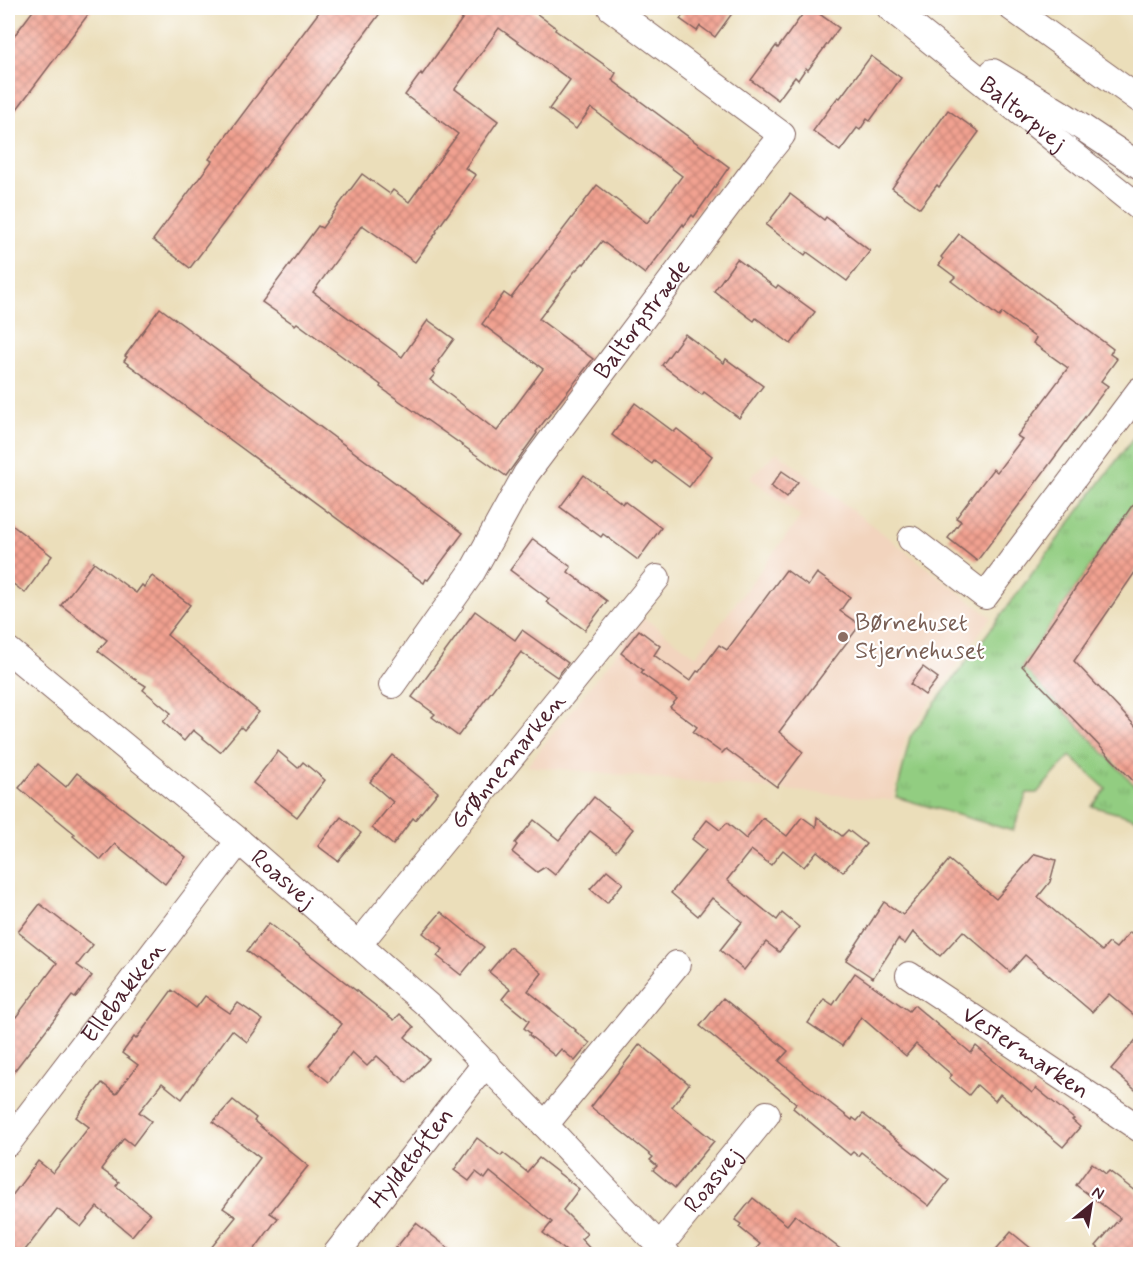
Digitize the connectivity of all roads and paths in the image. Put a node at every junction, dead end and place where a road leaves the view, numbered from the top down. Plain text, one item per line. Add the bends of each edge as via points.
1 (611, 8) edge
2 (1012, 8) edge
3 (898, 13) edge
4 (1140, 100) edge
5 (1140, 166) edge
6 (1140, 208) edge
7 (1140, 390) edge
8 (911, 539) dead end
9 (657, 578) dead end
10 (8, 650) edge
11 (392, 685) dead end
12 (239, 841) junction
13 (359, 944) junction
14 (677, 964) dead end
15 (909, 975) dead end
16 (486, 1063) junction
17 (767, 1114) dead end
18 (545, 1125) junction
19 (1140, 1129) edge
20 (8, 1143) edge
21 (663, 1250) edge
22 (336, 1254) edge

1 - 11 street, Baltorpstræde via 782,135 526,474 472,572
2 - 4 street
3 - 5 street, Baltorpvej
3 - 6 street, Baltorpvej
7 - 8 street via 985,596
9 - 13 street, Grønnemarken
10 - 12 street, Roasvej
12 - 13 street, Roasvej
12 - 20 street, Ellebakken
13 - 16 street, Roasvej
14 - 18 street
15 - 19 street, Vestermarken
16 - 18 street, Roasvej
16 - 22 street, Hyldetoften
17 - 21 street, Roasvej
18 - 21 street, Roasvej

